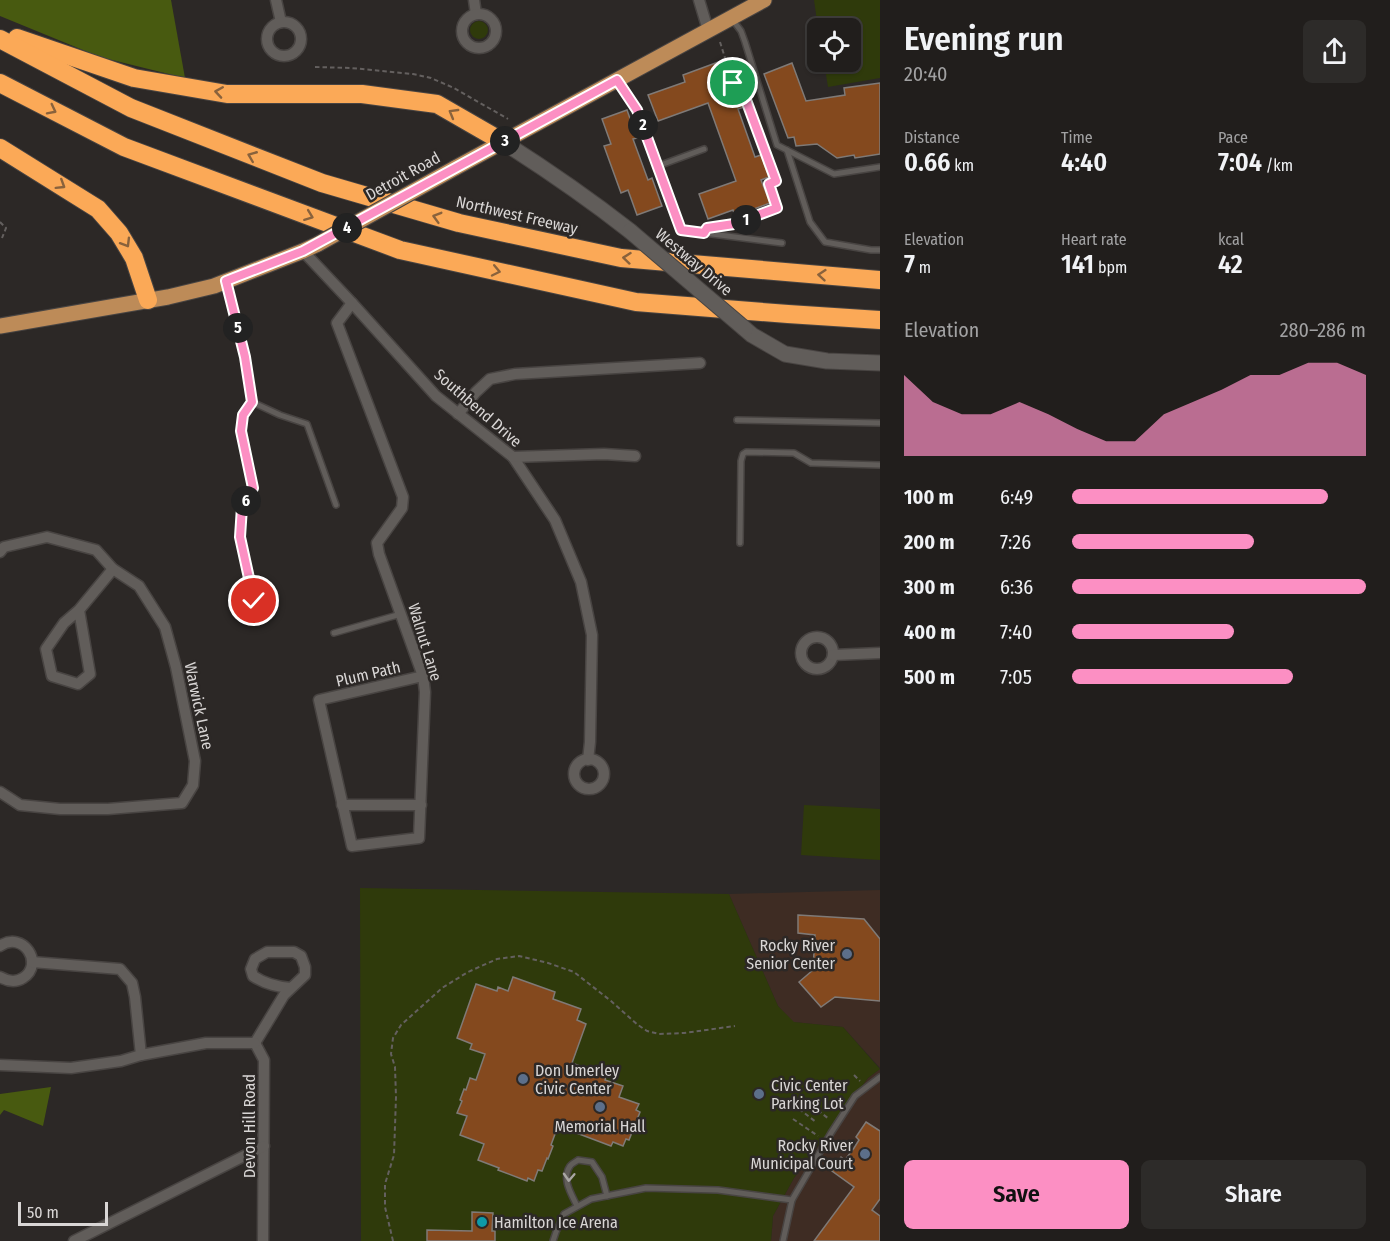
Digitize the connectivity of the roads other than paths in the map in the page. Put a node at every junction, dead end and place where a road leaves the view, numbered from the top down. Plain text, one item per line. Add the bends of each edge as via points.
1 (276, 0) edge
2 (474, 0) edge
3 (699, 0) edge
4 (764, 0) edge
5 (476, 14) dead end
6 (732, 17) junction
7 (281, 22) dead end
8 (708, 30) junction
9 (0, 32) edge
10 (0, 39) edge
11 (617, 80) junction
12 (0, 83) edge
13 (503, 142) junction
14 (0, 148) edge
15 (704, 149) dead end
16 (787, 150) junction
17 (658, 166) junction
18 (880, 167) edge
19 (782, 243) dead end
20 (880, 250) edge
21 (303, 251) junction
22 (880, 280) edge
23 (226, 281) junction
24 (148, 300) junction
25 (352, 303) junction
26 (880, 320) edge
27 (0, 326) edge
28 (700, 363) dead end
29 (880, 363) edge
30 (252, 402) junction
31 (458, 414) junction
32 (737, 420) dead end
33 (880, 423) edge
34 (635, 456) dead end
35 (513, 457) junction
36 (880, 465) edge
37 (336, 504) dead end
38 (740, 543) dead end
39 (1, 549) edge
40 (113, 569) junction
41 (254, 601) dead end
42 (79, 610) junction
43 (401, 615) junction
44 (334, 633) dead end
45 (880, 653) edge
46 (833, 655) dead end
47 (423, 676) junction
48 (319, 700) joint
49 (588, 759) dead end
50 (0, 792) edge
51 (342, 805) junction
52 (421, 805) junction
53 (0, 946) edge
54 (32, 962) junction
55 (0, 977) edge
56 (291, 988) junction
57 (255, 1043) junction
58 (141, 1054) junction
59 (0, 1065) edge
60 (880, 1077) edge
61 (264, 1146) junction
62 (607, 1196) junction
63 (792, 1200) junction
64 (577, 1206) junction
65 (74, 1241) edge
66 (263, 1241) edge
67 (553, 1241) edge
68 (783, 1241) edge

1 - 7 street
2 - 5 street
3 - 8 street
4 - 6 main road, Detroit Road
6 - 8 main road, Detroit Road
6 - 16 lane via 745,42 777,145
8 - 11 main road, Detroit Road
13 -> 9 highway via 437,104 362,94 227,94 134,78
22 -> 10 highway, Northwest Freeway via 621,258 459,223 322,183 131,108
11 - 13 main road, Detroit Road
11 - 17 lane via 637,110
12 -> 26 highway via 124,147 400,250 636,302
13 - 21 main road, Detroit Road, bridge
13 - 29 main road, Westway Drive, bridge via 593,202 752,335 785,354 827,361
14 -> 24 highway via 98,209 135,258
15 - 17 lane
16 - 18 lane via 834,174
16 - 20 lane via 810,222 825,242
17 - 19 lane via 681,230
21 - 23 main road, Detroit Road
21 - 25 street, Southbend Drive
23 - 24 main road, Detroit Road
23 - 30 lane
24 - 27 main road, Detroit Road
25 - 31 street, Southbend Drive via 436,396
25 - 43 street, Walnut Lane via 337,323 403,497 402,508 377,543
28 - 31 street via 516,374 490,379
30 - 37 lane via 307,424
30 - 41 lane via 243,415 241,431 253,488 242,507 240,537
31 - 35 street, Southbend Drive
32 - 33 lane
34 - 35 street
35 - 49 street, Southbend Drive via 555,520 581,582 592,634
36 - 38 lane via 811,463 794,453 746,452 741,461
39 - 40 street, Warwick Lane via 47,537 96,550
40 - 42 street
40 - 50 street, Warwick Lane via 139,586 165,627 195,761 193,785 182,803 108,809 20,805
42 - 42 street via 90,674 78,684 52,676 46,649 64,623
43 - 44 lane
43 - 47 street, Walnut Lane
45 - 46 street
47 - 48 street, Plum Path
47 - 52 street, Walnut Lane
48 - 51 street, Walnut Lane
51 - 52 street
51 - 52 street, Walnut Lane via 352,846 419,838
53 - 54 street via 18,943 29,951
54 - 55 street via 27,975 19,980
54 - 58 street via 120,969 132,983
56 - 56 street via 263,983 253,976 255,959 267,952 294,952 301,956 305,975
56 - 57 street
57 - 58 street via 206,1043
57 - 61 street, Devon Hill Road via 264,1060
58 - 59 street via 71,1068
60 - 63 lane via 855,1096
61 - 65 street
61 - 66 street, Devon Hill Road
62 - 63 lane via 646,1188 718,1190
62 - 64 lane
62 -> 64 lane via 602,1177 592,1162 578,1160 567,1175
63 - 68 lane
64 - 67 lane via 564,1214

